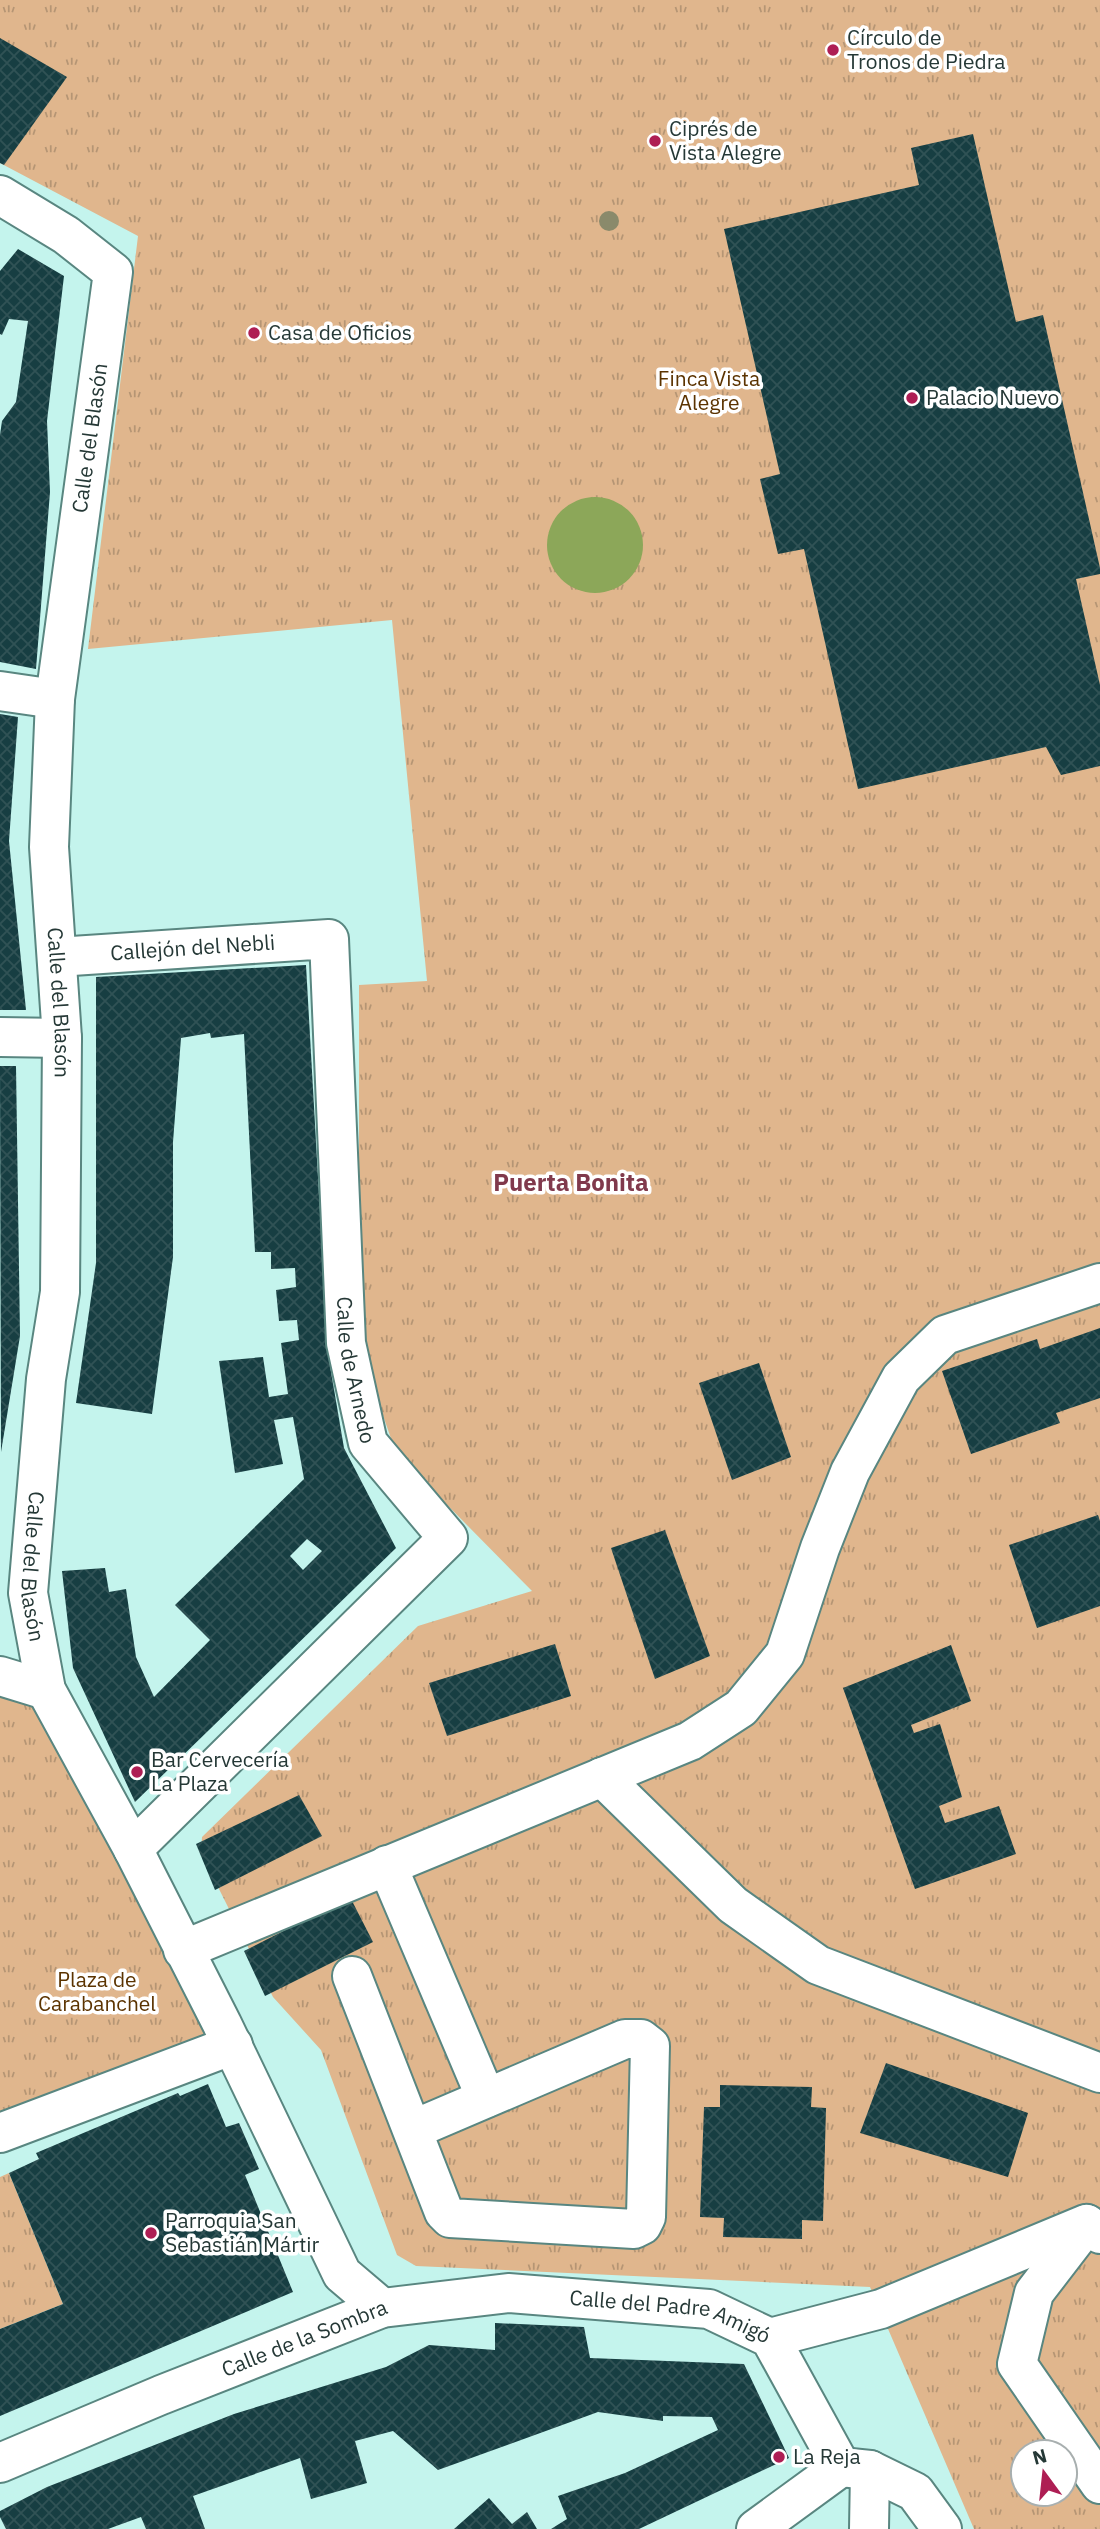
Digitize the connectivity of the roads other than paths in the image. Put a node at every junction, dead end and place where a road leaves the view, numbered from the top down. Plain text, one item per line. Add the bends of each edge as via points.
1 (3, 203) edge
2 (0, 691) edge
3 (55, 699) junction
4 (329, 939) joint
5 (57, 957) junction
6 (0, 1037) edge
7 (62, 1038) junction
8 (1100, 1283) edge
9 (0, 1675) edge
10 (46, 1690) junction
11 (602, 1777) junction
12 (132, 1849) junction
13 (387, 1865) junction
14 (183, 1950) junction
15 (352, 1976) dead end
16 (233, 2045) junction
17 (1100, 2073) edge
18 (486, 2098) junction
19 (412, 2130) junction
20 (0, 2133) edge
21 (1096, 2226) edge
22 (382, 2308) junction
23 (770, 2338) junction
24 (0, 2463) edge
25 (855, 2469) junction
26 (1100, 2484) edge
27 (756, 2529) edge
28 (869, 2529) edge
29 (942, 2529) edge

1 - 3 street, Calle del Blasón via 66,235 113,272
2 - 3 street
3 - 5 street, Calle del Blasón via 49,847
4 - 5 street, Callejón del Nebli
4 - 12 street, Calle de Arnedo via 346,1343 368,1443 448,1538
5 - 7 street, Calle del Blasón
6 - 7 street
7 - 10 street, Calle del Blasón via 60,1292 46,1379 28,1594
8 - 11 street via 945,1335 901,1378 850,1472 785,1654 741,1708 690,1741
9 - 10 street
10 - 12 street, Calle del Blasón
11 - 13 street
11 - 17 street via 733,1905 818,1965
12 - 14 street
13 - 14 street
13 - 18 street
14 - 16 street, Calle de la Sombra
15 - 19 street
16 - 20 street
16 - 22 street, Calle de la Sombra via 342,2274
18 - 19 street
18 - 19 street via 625,2039 646,2040 650,2072 646,2217 642,2225 634,2229 450,2218
21 - 23 street via 881,2309
21 - 26 street via 1034,2293 1017,2364
22 - 23 street, Calle del Padre Amigó via 508,2293 709,2309
22 - 24 street, Calle de la Sombra
23 - 25 street, Calle del Padre Amigó
25 - 27 street
25 - 28 street
25 - 29 street via 915,2492

